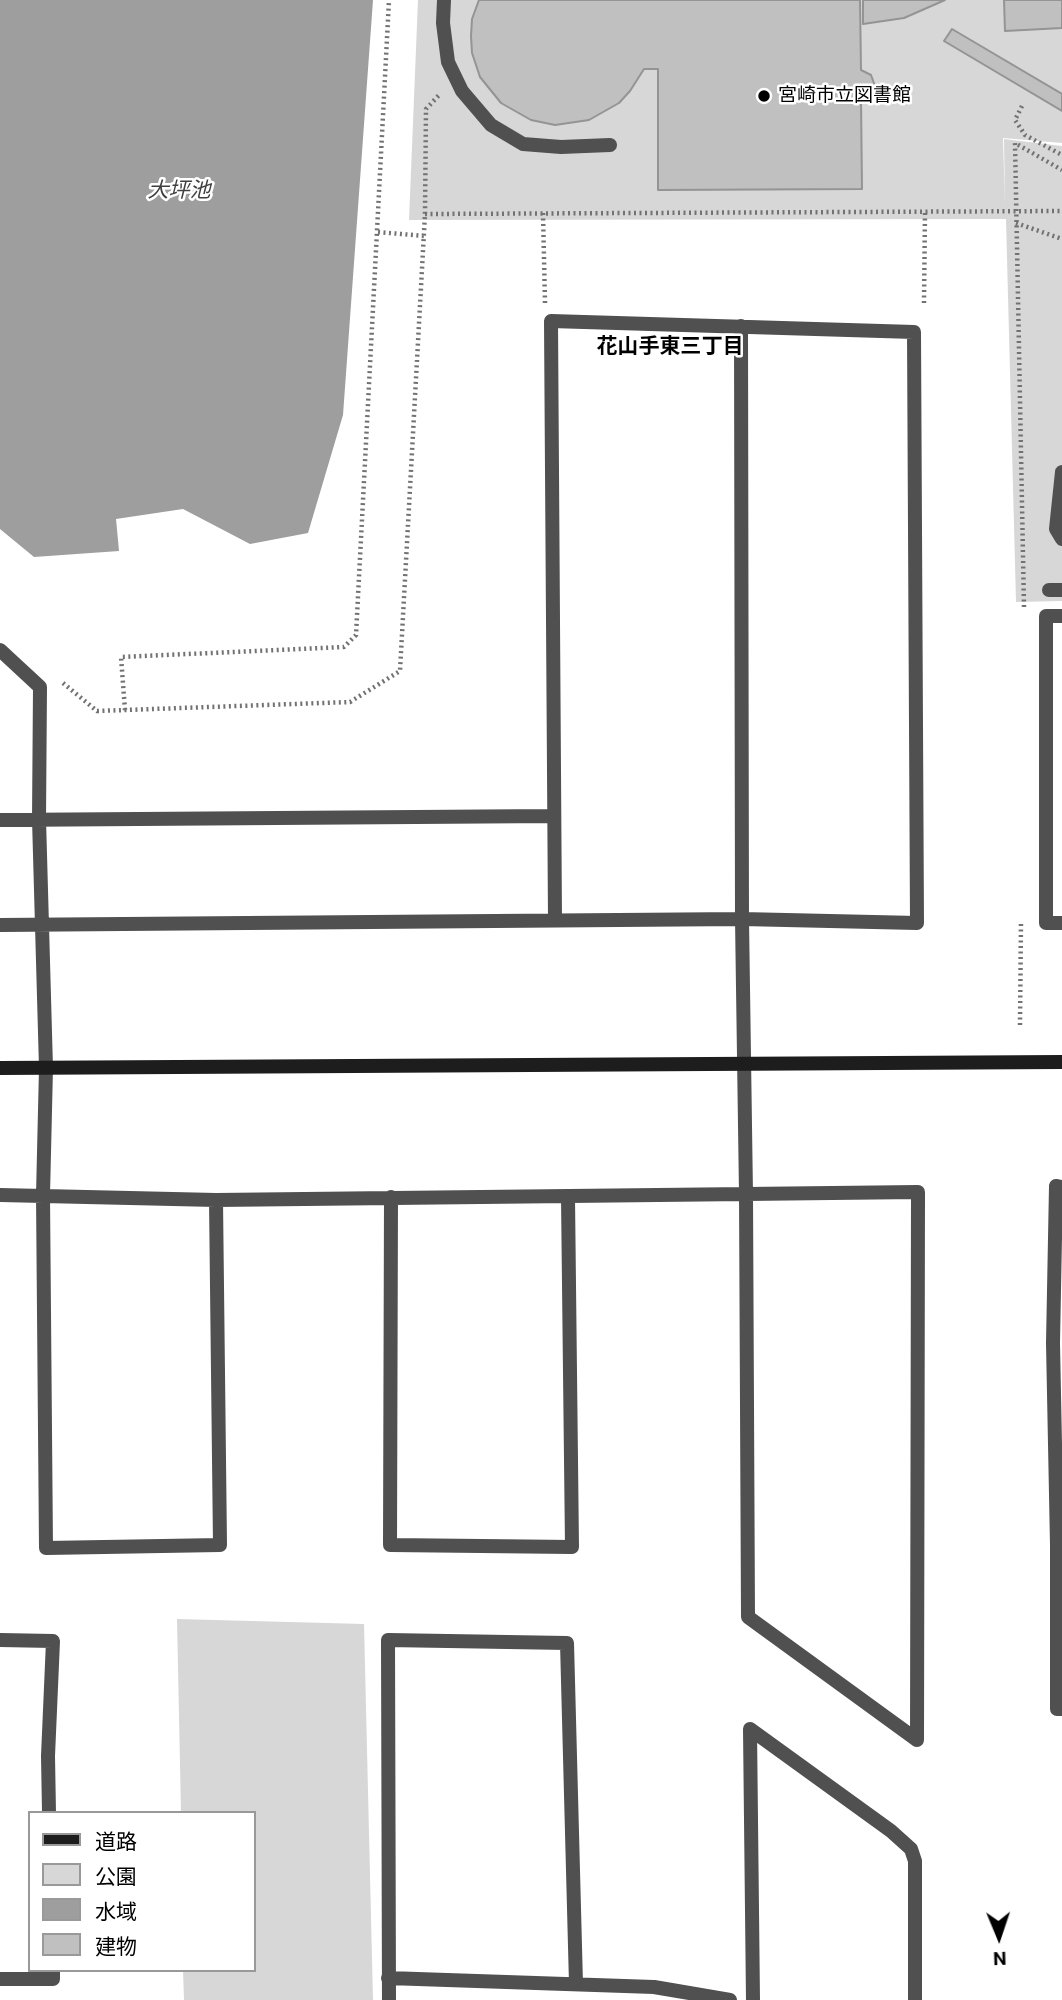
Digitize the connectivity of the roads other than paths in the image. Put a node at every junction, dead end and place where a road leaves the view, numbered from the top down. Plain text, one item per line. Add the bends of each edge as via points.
1 (444, 0) edge
2 (610, 145) dead end
3 (741, 326) junction
4 (1062, 472) edge
5 (1062, 539) edge
6 (1062, 616) edge
7 (0, 650) edge
8 (553, 816) junction
9 (0, 820) edge
10 (39, 820) junction
11 (741, 919) junction
12 (555, 920) junction
13 (1062, 923) edge
14 (41, 924) junction
15 (0, 925) edge
16 (1062, 1062) edge
17 (744, 1064) junction
18 (0, 1068) edge
19 (46, 1068) junction
20 (1062, 1186) edge
21 (746, 1194) junction
22 (0, 1195) edge
23 (43, 1195) junction
24 (391, 1197) junction
25 (568, 1197) junction
26 (216, 1200) junction
27 (1058, 1363) edge
28 (1060, 1545) edge
29 (0, 1640) edge
30 (1062, 1709) edge
31 (49, 1811) edge
32 (53, 1972) edge
33 (388, 1978) junction
34 (0, 1979) edge
35 (576, 1984) junction
36 (389, 2000) edge
37 (730, 2000) edge
38 (753, 2000) edge
39 (915, 2000) edge

1 - 2 street via 448,62 461,91 491,125 523,144
3 - 8 street via 551,321
3 - 11 street
3 - 11 street via 914,332 917,923
4 - 5 street via 1056,529
6 - 13 street via 1046,616 1046,923
7 - 10 street via 40,687
8 - 10 street
8 - 12 street
9 - 10 street
10 - 14 street
11 - 12 street
11 - 17 street
12 - 14 street
14 - 15 street
14 - 19 street
16 - 17 street
17 - 19 street
17 - 21 street
18 - 19 street
19 - 23 street
20 - 27 street via 1056,1186
21 - 21 street via 918,1192 917,1741 748,1617
21 - 25 street
22 - 23 street
23 - 26 street
23 - 26 street via 46,1548 220,1545
24 - 25 street
24 - 25 street via 390,1545 572,1547
24 - 26 street
27 - 28 street
28 - 30 street via 1057,1709
29 - 31 street via 53,1641
32 - 34 street via 53,1979
33 - 35 street
33 - 35 street via 388,1640 567,1643
33 - 36 street
35 - 37 street via 654,1987
38 - 39 street via 750,1729 911,1849 915,1861

